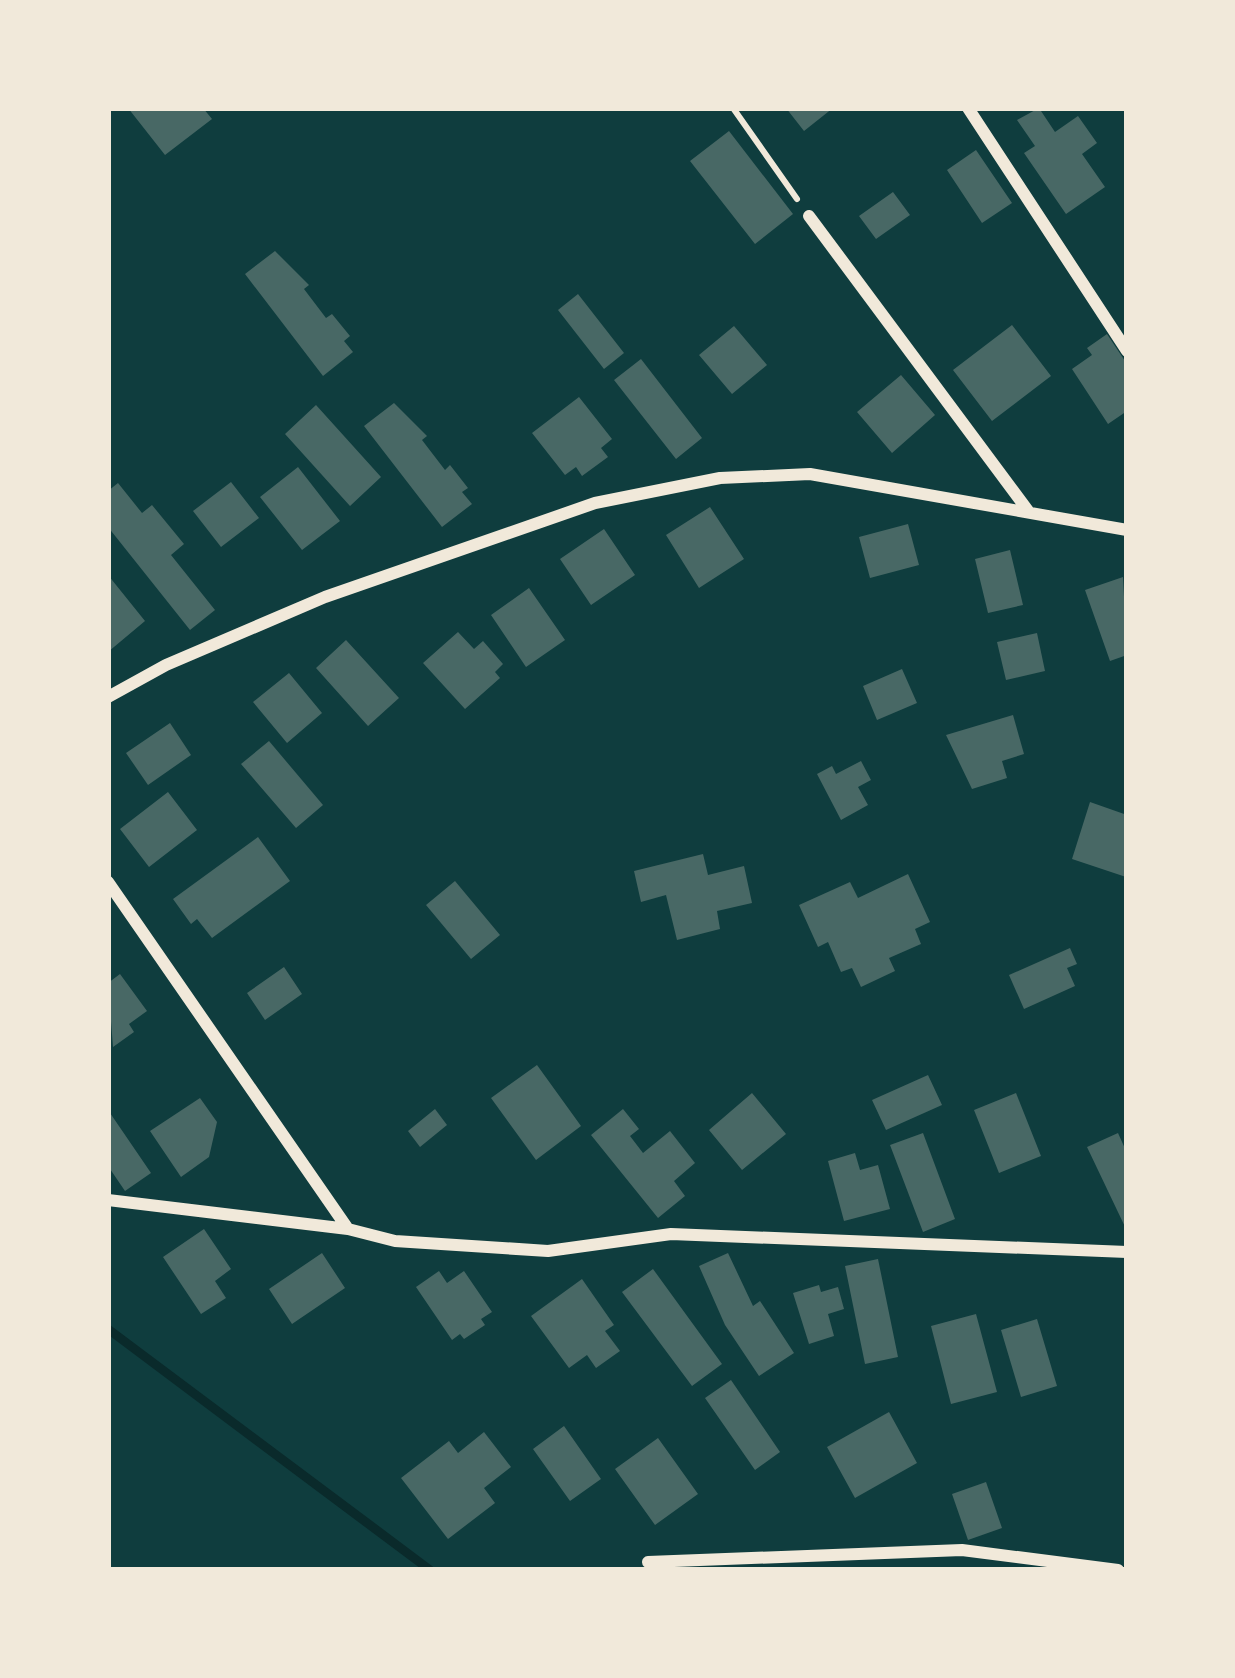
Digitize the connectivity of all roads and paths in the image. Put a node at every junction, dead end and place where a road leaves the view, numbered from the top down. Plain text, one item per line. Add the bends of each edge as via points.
1 (733, 108) edge
2 (968, 108) edge
3 (809, 216) joint
4 (1127, 351) edge
5 (1030, 512) junction
6 (1127, 530) edge
7 (108, 698) edge
8 (108, 882) edge
9 (108, 1200) edge
10 (348, 1229) junction
11 (1127, 1252) edge
12 (648, 1562) dead end
13 (1118, 1570) edge

1 - 3 path
2 - 4 street
3 - 5 street
5 - 6 street
5 - 7 street via 810,474 658,488 326,597
8 - 10 street
9 - 10 street
10 - 11 street via 548,1251 670,1234
12 - 13 street via 962,1550

